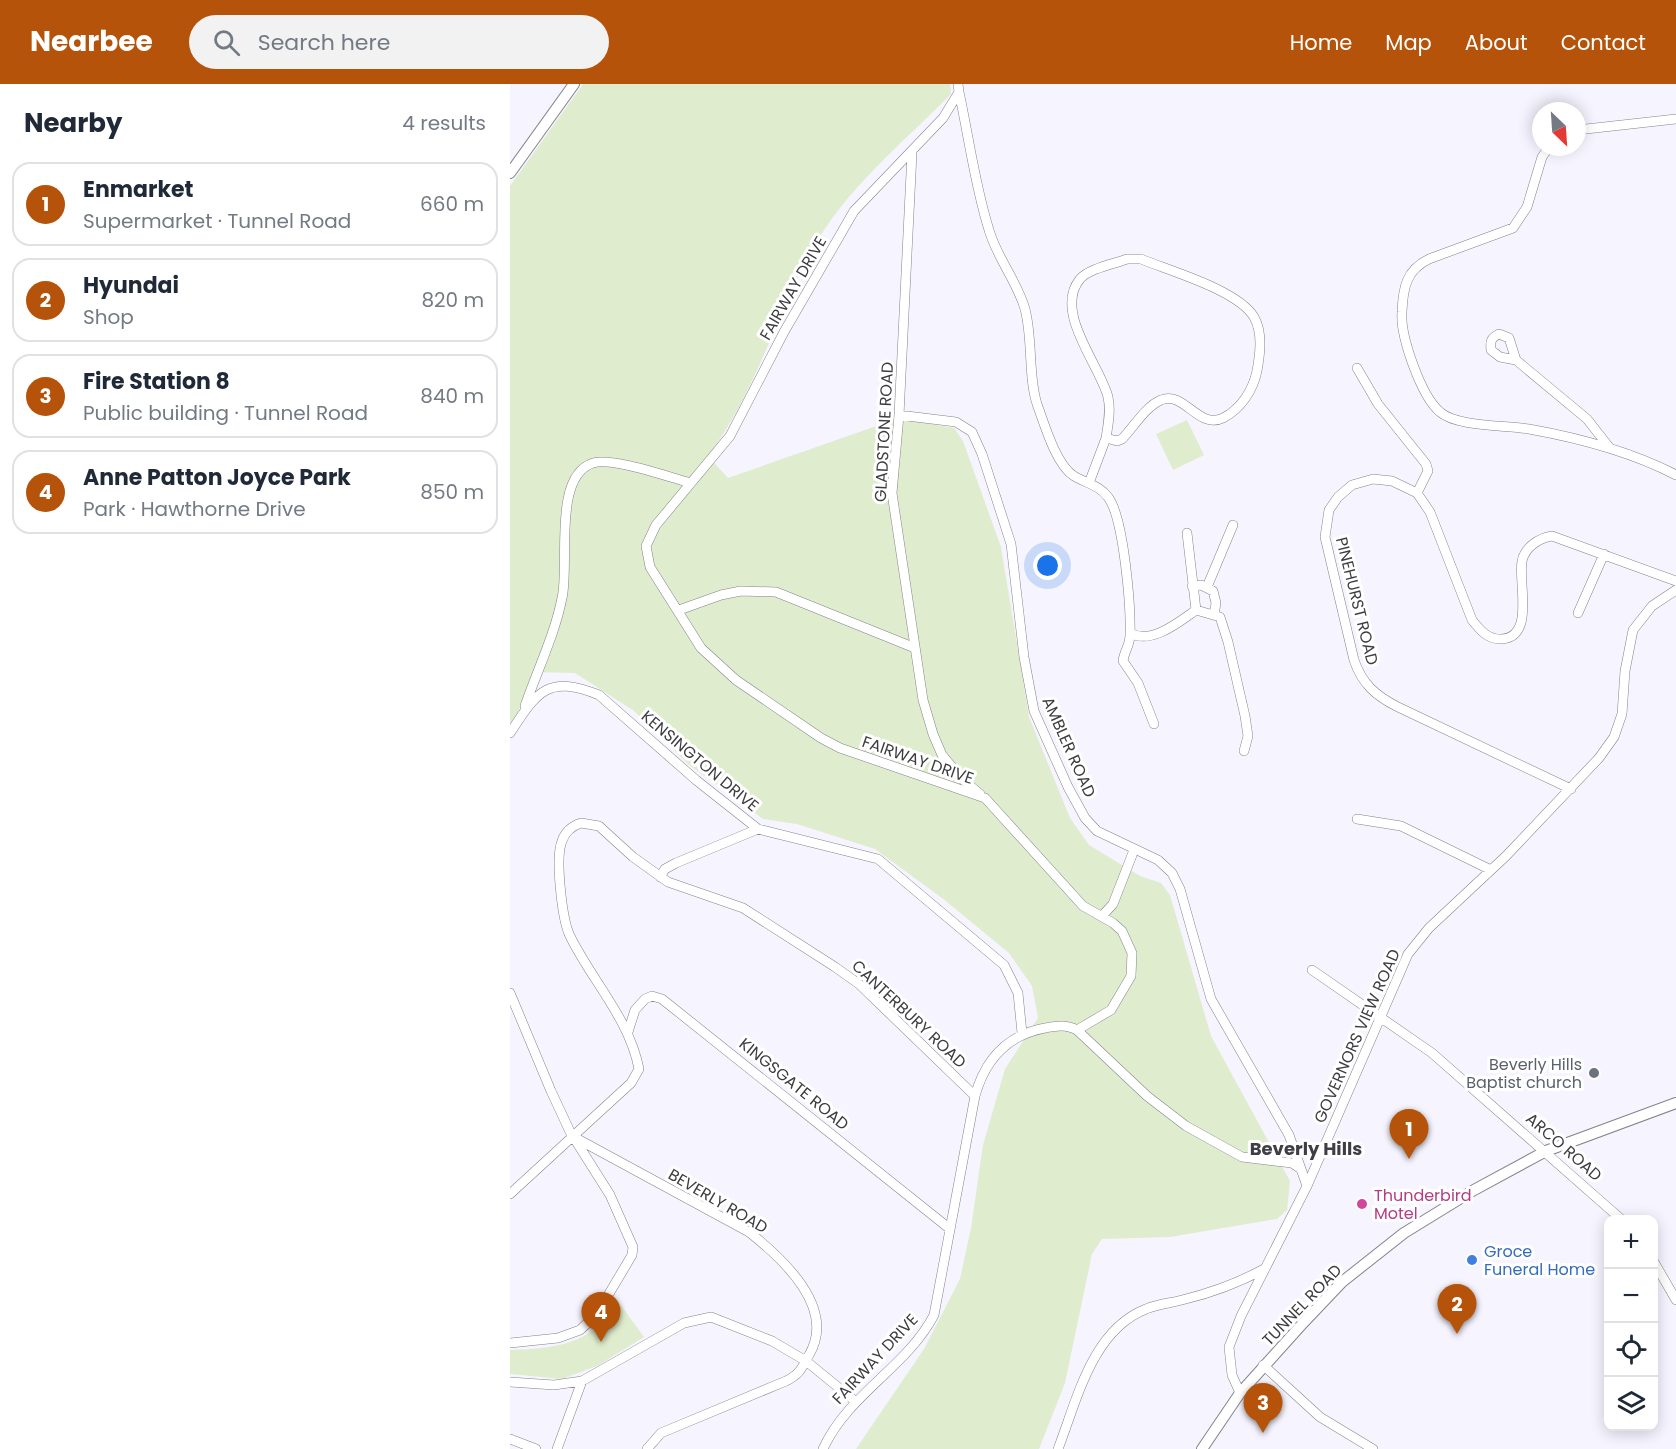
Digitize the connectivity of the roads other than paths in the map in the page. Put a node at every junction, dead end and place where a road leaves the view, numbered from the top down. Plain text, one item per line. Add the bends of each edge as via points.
1 (573, 84) edge
2 (958, 88) edge
3 (1676, 118) edge
4 (1586, 129) edge
5 (912, 153) junction
6 (1543, 156) edge
7 (510, 173) edge
8 (1515, 360) dead end
9 (1357, 368) dead end
10 (899, 415) junction
11 (1106, 438) junction
12 (1609, 447) junction
13 (1676, 475) edge
14 (691, 483) junction
15 (1089, 483) junction
16 (1417, 492) junction
17 (1233, 525) dead end
18 (1187, 533) dead end
19 (1604, 554) junction
20 (1676, 581) edge
21 (1192, 586) junction
22 (1207, 586) junction
23 (1676, 590) edge
24 (679, 610) junction
25 (1196, 610) junction
26 (1578, 613) dead end
27 (1214, 615) junction
28 (1130, 633) junction
29 (915, 648) junction
30 (522, 714) junction
31 (1154, 724) dead end
32 (510, 733) edge
33 (1244, 751) dead end
34 (1571, 789) junction
35 (985, 798) junction
36 (1357, 819) dead end
37 (758, 829) junction
38 (1134, 850) junction
39 (1491, 870) junction
40 (660, 877) junction
41 (1102, 916) junction
42 (1312, 970) dead end
43 (510, 993) edge
44 (1381, 1016) junction
45 (1077, 1030) junction
46 (628, 1032) junction
47 (1022, 1033) junction
48 (975, 1096) junction
49 (1676, 1103) edge
50 (572, 1136) junction
51 (1546, 1152) junction
52 (1301, 1168) junction
53 (1307, 1186) junction
54 (510, 1194) edge
55 (1616, 1215) edge
56 (950, 1229) junction
57 (1264, 1269) junction
58 (1657, 1269) edge
59 (1676, 1300) edge
60 (510, 1343) edge
61 (806, 1361) junction
62 (1263, 1365) junction
63 (510, 1382) edge
64 (582, 1382) junction
65 (1240, 1393) junction
66 (855, 1401) junction
67 (510, 1439) edge
68 (536, 1449) edge
69 (557, 1449) edge
70 (647, 1449) edge
71 (823, 1449) edge
72 (1058, 1449) edge
73 (1202, 1449) edge
74 (1373, 1449) edge

1 - 7 main road
2 - 5 street, FAIRWAY DRIVE via 943,118
2 - 15 street via 990,233 1024,308 1031,341 1035,400 1066,468
3 - 4 street
5 - 10 street, GLADSTONE ROAD
5 - 14 street, FAIRWAY DRIVE via 854,211 730,435
6 - 12 street via 1527,207 1517,224 1418,264 1408,277 1401,321 1423,386 1440,413 1467,422 1530,429
8 - 12 street via 1587,418
9 - 16 street via 1378,404 1426,464 1428,471
10 - 29 street, GLADSTONE ROAD via 892,493
10 - 38 street, AMBLER ROAD via 956,422 972,432 1011,544 1023,657 1034,711 1085,818 1097,831
11 - 11 street via 1108,399 1077,329 1072,298 1080,280 1088,273 1127,259 1140,259 1218,291 1248,310 1258,329 1257,373 1236,410 1221,419 1210,420 1172,399 1161,400 1122,439
11 - 15 street
12 - 13 street
14 - 24 street, FAIRWAY DRIVE via 656,525 646,546 650,567
14 - 30 street via 620,464 593,463 575,475 566,505 563,598
15 - 28 street via 1109,498 1117,516
16 - 19 street via 1430,512 1472,620 1480,631 1495,639 1506,639 1517,631 1523,619 1522,560 1534,543 1552,536
16 - 34 street, PINEHURST ROAD via 1392,481 1373,479 1352,485 1329,510 1325,537 1358,673 1379,697
17 - 22 street
18 - 21 street
19 - 20 street
19 - 26 street
21 - 22 street
21 - 25 street
22 - 27 street via 1216,596
23 - 34 street, GOVERNORS VIEW ROAD via 1652,606 1633,630 1622,714 1614,737
24 - 29 street via 741,591 776,592
24 - 35 street, FAIRWAY DRIVE via 701,648 718,666 821,738 860,756
25 - 27 street
25 - 28 street via 1173,627 1153,634 1137,637
27 - 33 street via 1220,617 1228,642 1245,716 1248,736
28 - 31 street via 1123,661 1138,683
29 - 35 street, GLADSTONE ROAD via 923,700 937,746 962,778
30 - 32 street, KENSINGTON DRIVE
30 - 37 street, KENSINGTON DRIVE via 538,693 552,687 599,695
34 - 39 street, GOVERNORS VIEW ROAD
35 - 41 street, FAIRWAY DRIVE via 1083,906
36 - 39 street via 1401,826
37 - 40 street via 676,863
37 - 47 street, KENSINGTON DRIVE via 878,859 1004,965 1018,993
38 - 41 street via 1113,904
38 - 52 street, AMBLER ROAD via 1158,860 1176,881 1211,999 1290,1135
39 - 44 street, GOVERNORS VIEW ROAD via 1418,941
40 - 46 street, CANTERBURY ROAD via 592,823 571,827 561,843 569,934
40 - 48 street, CANTERBURY ROAD via 743,908 835,967 859,984
41 - 45 street, FAIRWAY DRIVE via 1122,931 1131,948 1131,976 1111,1010
42 - 44 street, ARCO ROAD
43 - 50 street
44 - 51 street, ARCO ROAD via 1432,1053
44 - 53 street, GOVERNORS VIEW ROAD
45 - 47 street, FAIRWAY DRIVE via 1066,1025
45 - 52 street via 1147,1096 1186,1126 1242,1157
46 - 50 street, CANTERBURY ROAD via 639,1069 636,1076
46 - 56 street, KINGSGATE ROAD via 639,1005 652,996 662,999
47 - 48 street, FAIRWAY DRIVE via 992,1060
48 - 56 street, FAIRWAY DRIVE
49 - 51 main road, TUNNEL ROAD
50 - 54 street
50 - 60 street via 615,1203 633,1247 632,1256 597,1314 580,1330 558,1338
50 - 61 street, BEVERLY ROAD via 723,1217 773,1252 799,1280 813,1309 818,1328 815,1346
51 - 55 street, ARCO ROAD
51 - 62 main road, TUNNEL ROAD via 1404,1233 1342,1282
52 - 53 street, AMBLER ROAD
53 - 57 street, GOVERNORS VIEW ROAD
56 - 66 street, FAIRWAY DRIVE via 941,1288 928,1326
57 - 65 street, GOVERNORS VIEW ROAD via 1229,1347 1232,1375
57 - 72 street via 1222,1288 1146,1309 1125,1322 1098,1350
58 - 59 street
61 - 64 street via 772,1341 718,1319 703,1317 684,1323
61 - 66 street
61 - 70 street, BEVERLY ROAD via 804,1370 796,1376 661,1433
62 - 65 main road, TUNNEL ROAD
62 - 74 street via 1320,1417
63 - 64 street via 554,1386
64 - 69 street
65 - 73 main road, TUNNEL ROAD
66 - 71 street, FAIRWAY DRIVE via 832,1429
67 - 68 street

